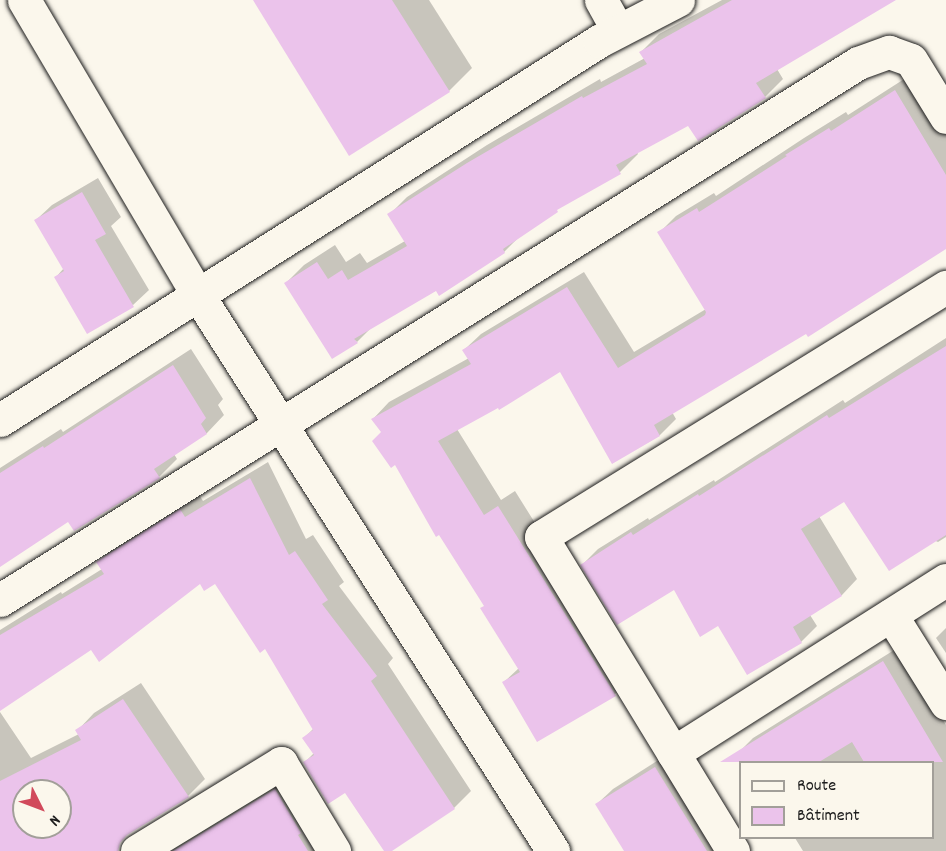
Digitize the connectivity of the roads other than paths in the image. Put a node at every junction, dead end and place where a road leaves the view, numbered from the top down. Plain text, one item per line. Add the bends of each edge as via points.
1 (24, 0) edge
2 (601, 0) edge
3 (678, 0) edge
4 (618, 31) junction
5 (946, 117) edge
6 (946, 287) edge
7 (198, 295) junction
8 (0, 420) edge
9 (280, 424) junction
10 (946, 580) edge
11 (0, 600) edge
12 (891, 615) junction
13 (946, 703) edge
14 (673, 753) junction
15 (137, 851) edge
16 (334, 851) edge
17 (553, 851) edge
18 (733, 851) edge

1 - 7 street
2 - 4 street
3 - 4 street
4 - 7 street
5 - 9 street via 911,60 889,52 858,63
6 - 14 street via 541,537
7 - 8 street
7 - 9 street
9 - 11 street
9 - 17 street
10 - 12 street
12 - 13 street
12 - 14 street
14 - 18 street
15 - 16 street via 281,763

